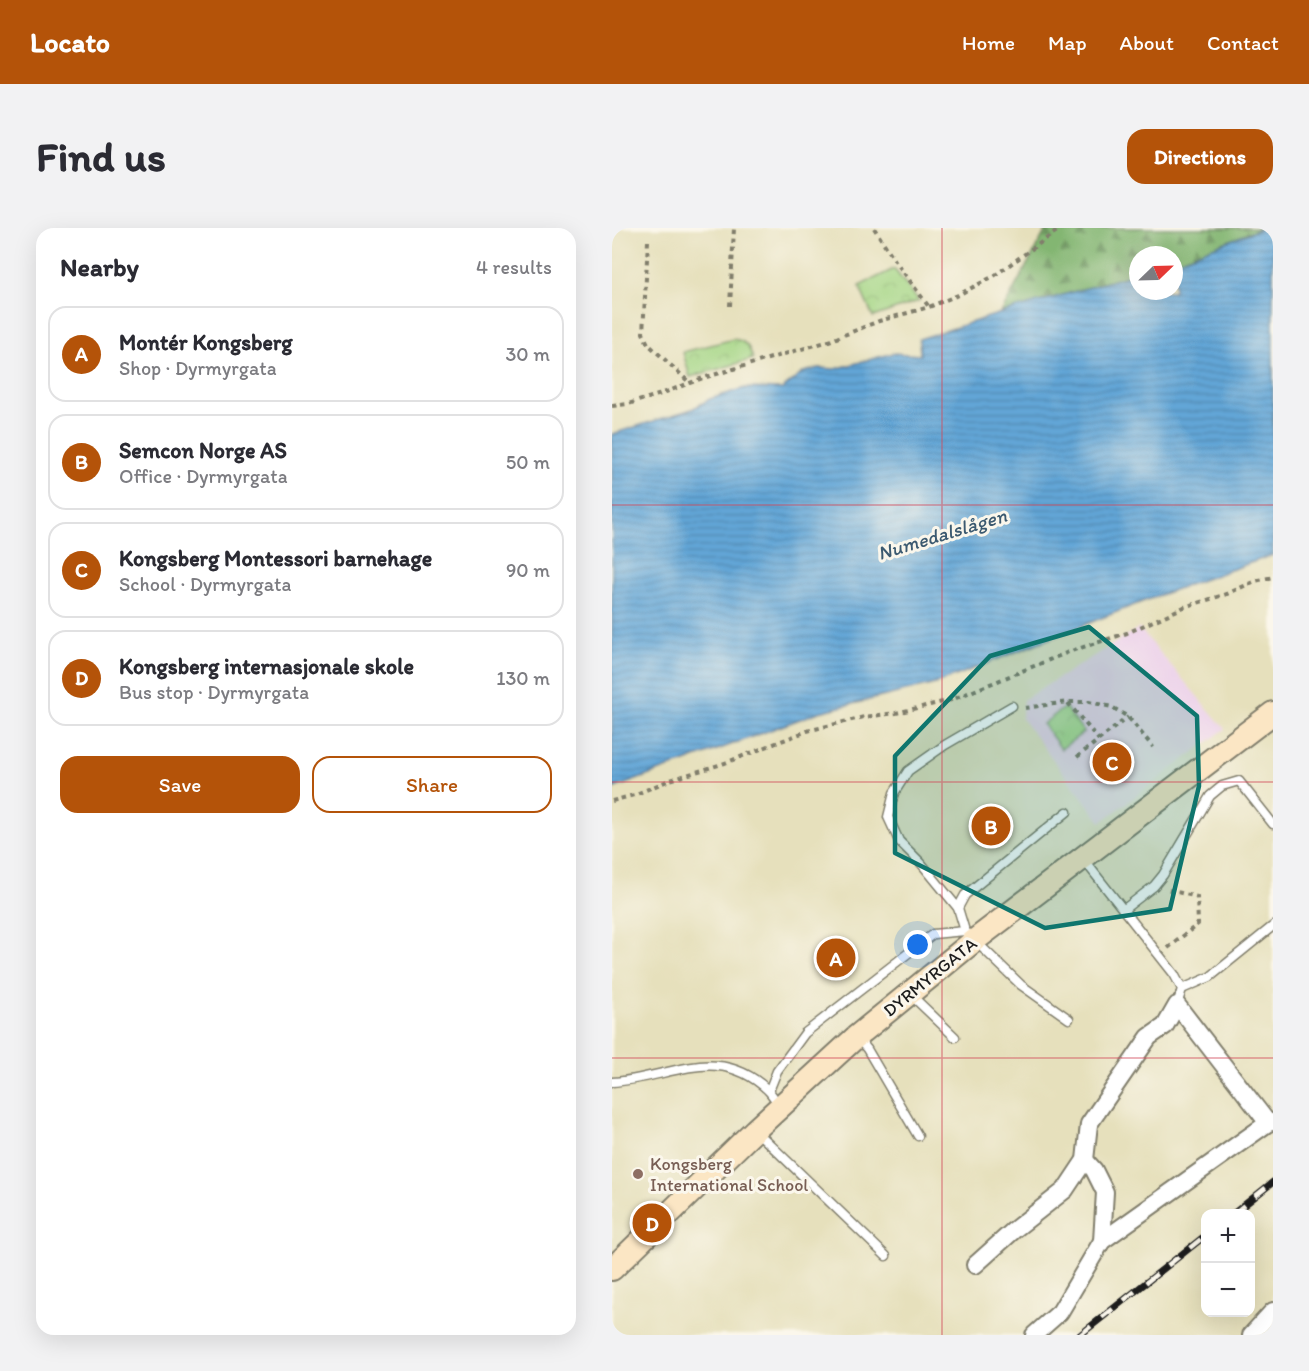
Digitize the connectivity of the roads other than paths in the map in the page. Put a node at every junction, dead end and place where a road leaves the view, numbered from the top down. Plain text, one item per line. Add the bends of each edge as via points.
1 (1012, 706) road end
2 (1273, 713) edge
3 (1067, 812) dead end
4 (1273, 824) edge
5 (1082, 856) junction
6 (958, 908) junction
7 (1124, 910) junction
8 (1273, 926) edge
9 (970, 935) junction
10 (1182, 989) junction
11 (910, 993) junction
12 (1177, 1005) junction
13 (1069, 1019) dead end
14 (856, 1036) junction
15 (955, 1037) dead end
16 (612, 1082) edge
17 (775, 1099) junction
18 (1271, 1122) edge
19 (754, 1130) junction
20 (918, 1136) dead end
21 (1085, 1160) junction
22 (1102, 1241) junction
23 (886, 1256) dead end
24 (975, 1265) dead end
25 (612, 1269) edge
26 (1273, 1311) edge
27 (1034, 1335) edge
28 (1251, 1335) edge

1 - 6 lane via 908,771 894,793 888,817 899,841
2 - 5 main road, DYRMYRGATA
3 - 6 lane via 965,895
4 - 7 lane via 1239,782 1222,786 1210,796 1154,886
5 - 7 lane
5 - 9 main road, DYRMYRGATA
6 - 9 lane
7 - 10 lane
8 - 10 lane via 1210,977
9 - 11 main road, DYRMYRGATA
9 - 13 lane via 1021,985
9 - 17 lane via 933,934 805,1033 777,1071
10 - 12 lane
11 - 14 main road, DYRMYRGATA
11 - 15 lane
12 - 18 street
12 - 21 street via 1165,1026 1149,1037 1089,1124
14 - 17 main road, DYRMYRGATA
14 - 20 lane
16 - 17 lane via 636,1081 697,1065 729,1066 755,1078
17 - 19 main road, DYRMYRGATA
18 - 22 street
19 - 23 lane
19 - 25 main road, DYRMYRGATA
21 - 22 street via 1106,1192
21 - 24 street via 1065,1190
22 - 27 street via 1060,1312
26 - 28 street

